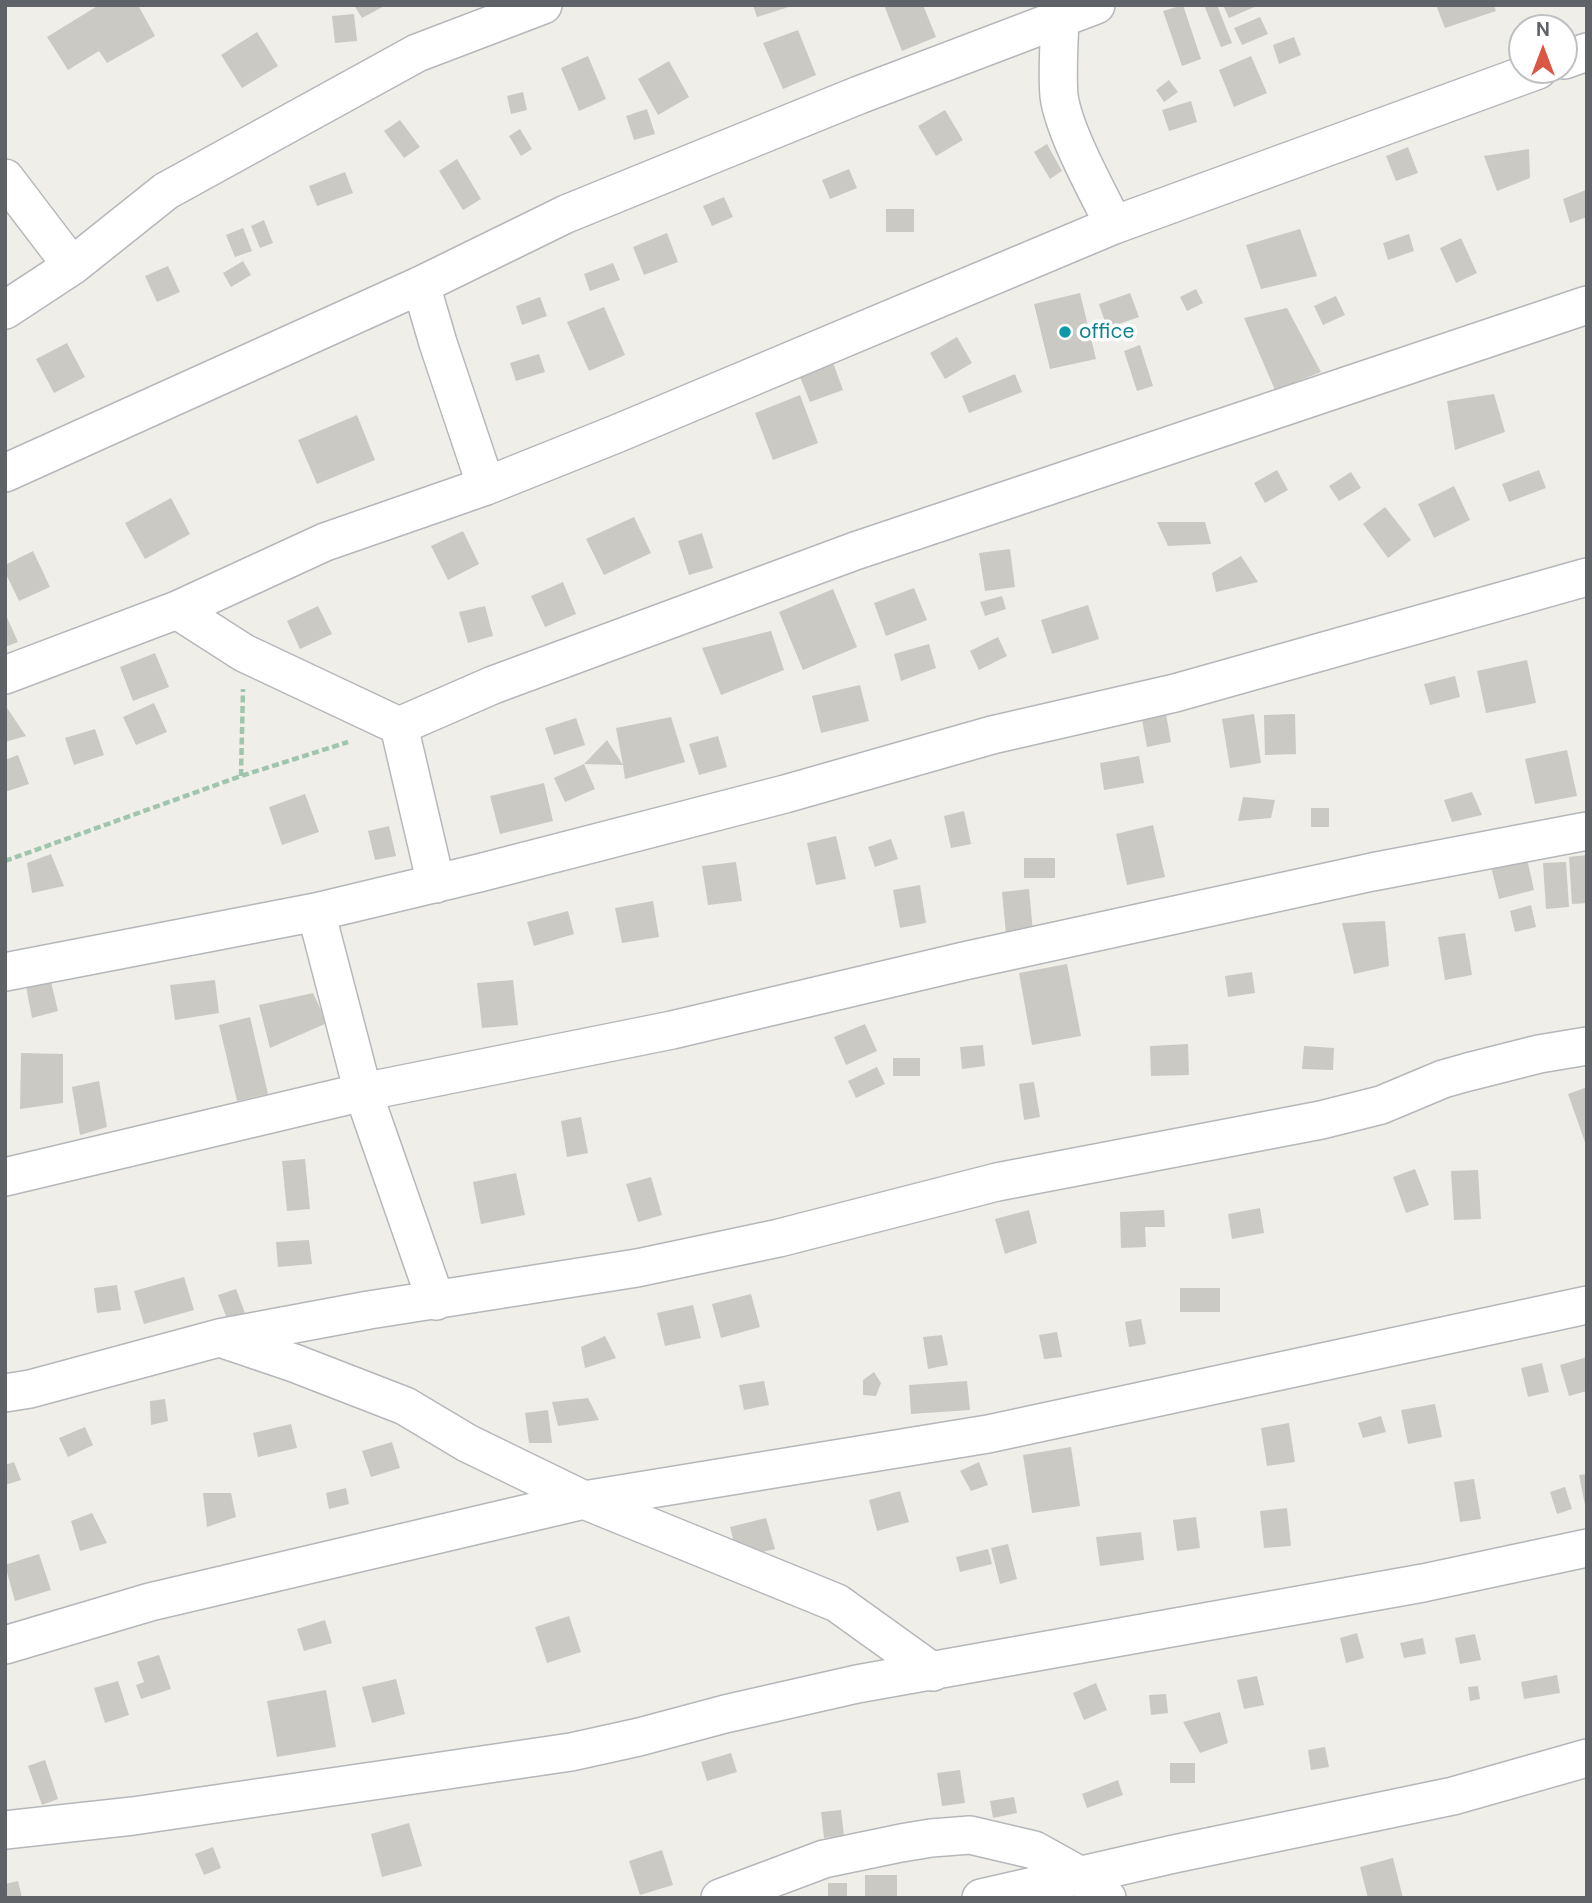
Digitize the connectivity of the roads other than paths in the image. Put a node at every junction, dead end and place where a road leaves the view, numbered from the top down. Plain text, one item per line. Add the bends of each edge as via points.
1 (544, 5) edge
2 (1096, 5) edge
3 (1060, 20) junction
4 (1508, 81) edge
5 (5, 178) edge
6 (1114, 225) junction
7 (72, 266) junction
8 (421, 285) junction
9 (1587, 305) edge
10 (5, 310) edge
11 (5, 473) edge
12 (486, 486) junction
13 (1587, 577) edge
14 (177, 610) junction
15 (5, 675) edge
16 (399, 726) junction
17 (1587, 831) edge
18 (436, 884) junction
19 (316, 912) junction
20 (5, 972) edge
21 (1587, 1046) edge
22 (363, 1092) junction
23 (5, 1177) edge
24 (436, 1301) junction
25 (1587, 1305) edge
26 (219, 1338) junction
27 (5, 1393) edge
28 (584, 1500) junction
29 (1587, 1548) edge
30 (5, 1645) edge
31 (933, 1672) junction
32 (1587, 1758) edge
33 (5, 1830) edge
34 (1079, 1875) junction
35 (720, 1898) edge
36 (981, 1898) edge
37 (1107, 1898) edge

1 - 7 street via 417,53 166,191
2 - 3 street
3 - 6 street via 1060,98 1073,138
3 - 8 street via 859,95 566,214
4 - 6 street
5 - 7 street
6 - 12 street
7 - 10 street
8 - 11 street
8 - 12 street
9 - 16 street via 855,551 493,685
12 - 14 street via 325,542
13 - 18 street via 1175,692 992,734 785,794
14 - 15 street
14 - 16 street via 244,653
16 - 18 street
17 - 22 street via 1372,872 672,1030
18 - 19 street
19 - 20 street
19 - 22 street
21 - 24 street via 1468,1072 1381,1105 1321,1120 997,1182 663,1263
22 - 23 street
22 - 24 street
24 - 26 street
25 - 28 street via 988,1434
26 - 27 street
26 - 28 street via 405,1406 467,1443
28 - 30 street via 150,1602
28 - 31 street via 836,1603
29 - 31 street via 1423,1583
31 - 33 street via 857,1684 571,1752 134,1816
32 - 34 street via 1453,1796
34 - 35 street via 1034,1850 970,1835 824,1859
34 - 36 street
34 - 37 street

